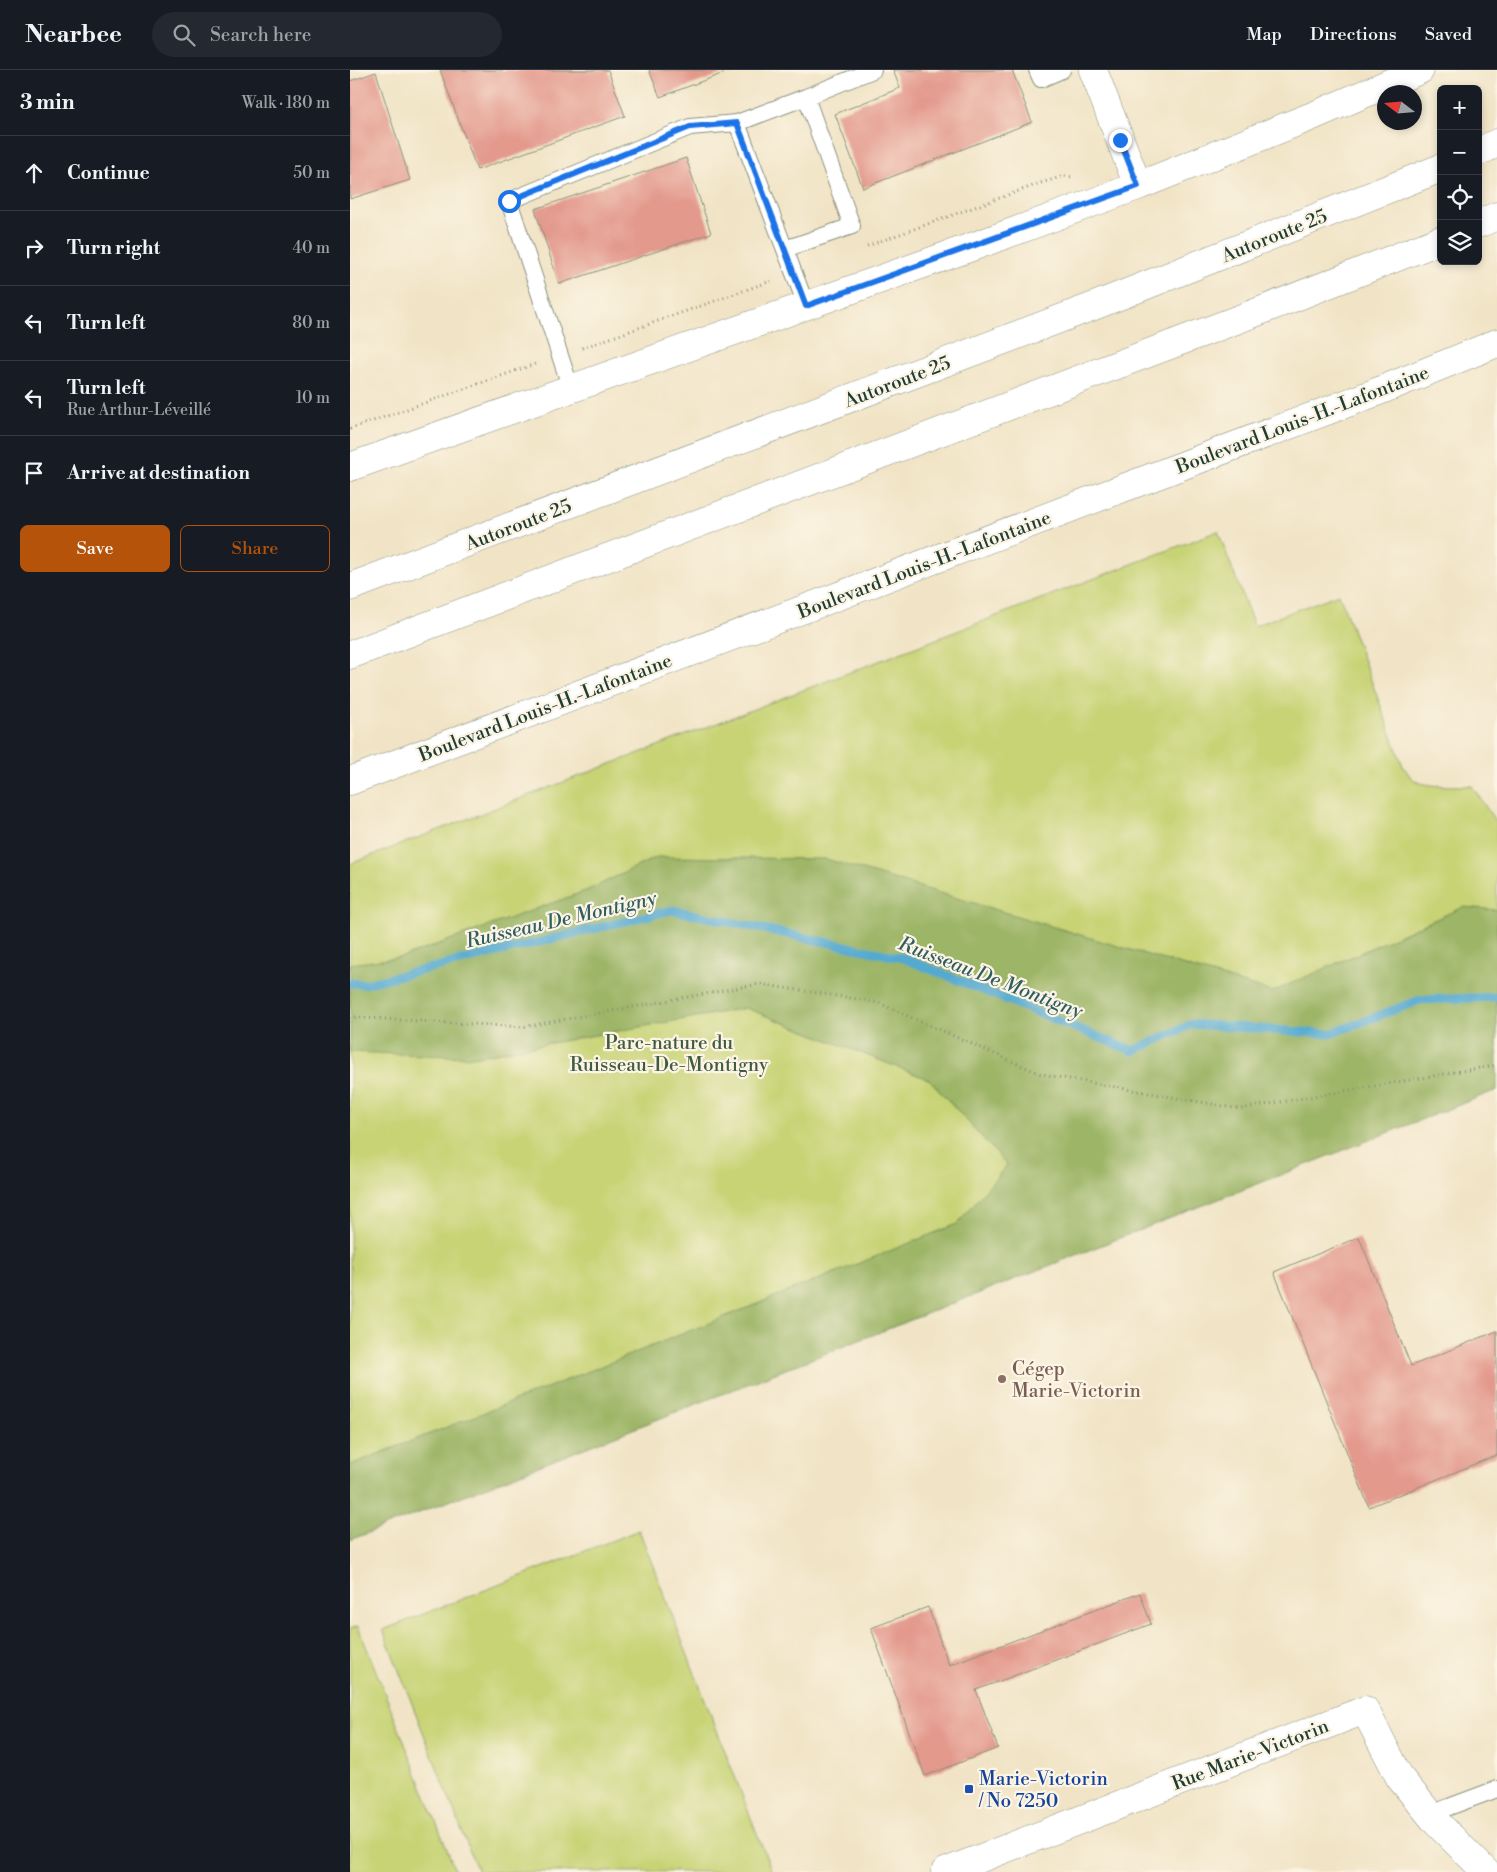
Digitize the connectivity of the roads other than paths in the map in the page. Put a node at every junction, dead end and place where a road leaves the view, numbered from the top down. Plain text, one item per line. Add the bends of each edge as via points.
1 (873, 70) edge
2 (1037, 70) edge
3 (1062, 70) edge
4 (1093, 70) edge
5 (1420, 70) edge
6 (806, 98) junction
7 (737, 123) junction
8 (1497, 143) edge
9 (1482, 150) edge
10 (1437, 170) edge
11 (1138, 186) junction
12 (1497, 216) edge
13 (1482, 222) edge
14 (1437, 242) edge
15 (785, 249) junction
16 (806, 306) junction
17 (1497, 343) edge
18 (571, 389) junction
19 (350, 467) edge
20 (350, 587) edge
21 (350, 655) edge
22 (350, 781) edge
23 (1497, 1789) edge
24 (1430, 1814) junction
25 (945, 1872) edge
26 (1486, 1872) edge

1 - 6 lane
2 - 3 lane via 1041,79
4 - 11 main road
5 - 11 main road
6 - 7 lane
6 - 15 lane via 852,226
7 - 15 lane
7 - 18 lane via 690,127 509,201
8 - 9 main road
10 - 20 main road, Autoroute 25 via 1085,310
11 - 16 main road
12 - 13 main road
14 - 21 main road
15 - 16 lane
16 - 18 main road
17 - 22 main road, Boulevard Louis-H.-Lafontaine via 1374,393
18 - 19 main road
23 - 24 lane
24 - 25 main road, Rue Marie-Victorin via 1400,1778 1365,1710
24 - 26 main road, Rue Marie-Victorin

